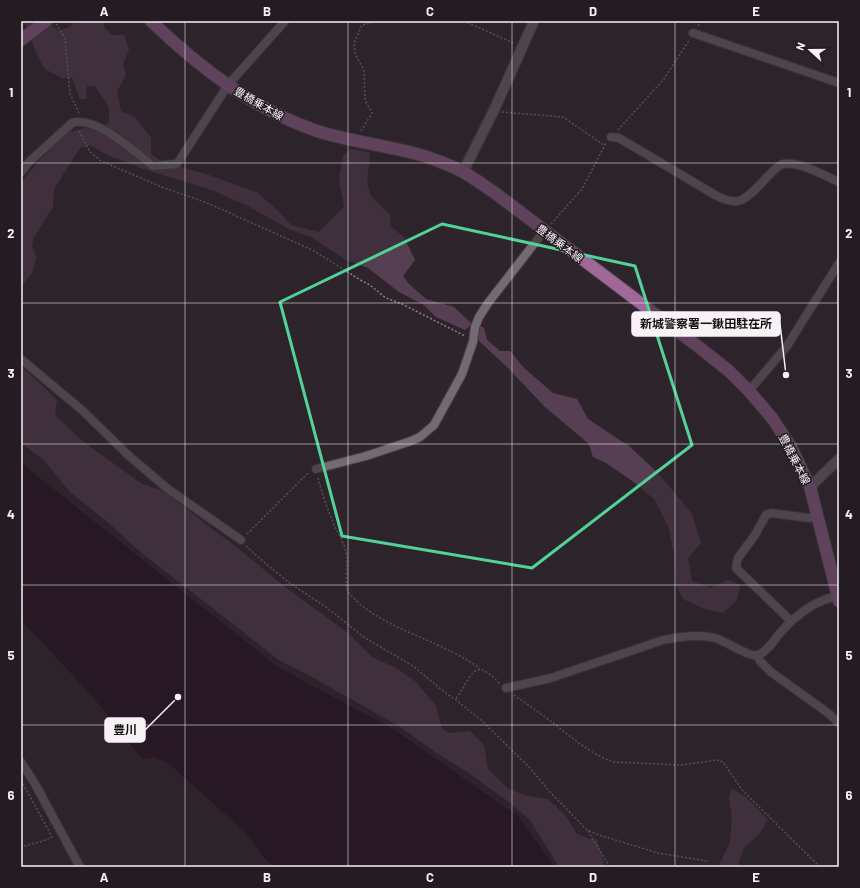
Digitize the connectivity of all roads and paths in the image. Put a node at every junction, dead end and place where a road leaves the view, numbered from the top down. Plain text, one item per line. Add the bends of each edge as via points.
1 (46, 21) edge
2 (54, 21) edge
3 (151, 21) edge
4 (285, 21) edge
5 (377, 21) edge
6 (464, 21) edge
7 (534, 21) edge
8 (701, 21) edge
9 (693, 34) junction
10 (21, 40) edge
11 (522, 47) junction
12 (839, 83) edge
13 (228, 85) junction
14 (495, 108) junction
15 (78, 121) junction
16 (611, 138) junction
17 (356, 140) junction
18 (604, 145) junction
19 (21, 172) edge
20 (463, 172) junction
21 (839, 182) edge
22 (544, 231) junction
23 (839, 263) edge
24 (473, 342) junction
25 (21, 359) edge
26 (749, 391) junction
27 (839, 459) edge
28 (316, 469) junction
29 (810, 487) junction
30 (818, 516) junction
31 (241, 540) junction
32 (838, 598) edge
33 (791, 621) junction
34 (757, 655) junction
35 (480, 669) junction
36 (506, 688) junction
37 (456, 699) junction
38 (839, 723) edge
39 (21, 762) edge
40 (21, 780) edge
41 (587, 830) junction
42 (21, 847) edge
43 (707, 861) dead end
44 (80, 867) edge
45 (610, 867) edge
46 (820, 867) edge

1 - 10 main road
2 - 15 path via 65,39 70,94 79,113
3 - 13 main road, 豊橋乗本線
4 - 13 street
5 - 17 path via 362,25 354,43 355,54 364,70 365,100 372,113
6 - 11 path
7 - 11 street
8 - 9 path
9 - 12 street
9 - 16 path via 664,80
11 - 14 street
13 - 15 street via 177,164 153,166 120,140 92,124
13 - 17 main road, 豊橋乗本線 via 258,105 285,118 318,131
14 - 18 path via 502,112 562,117
14 - 20 street
15 - 19 street via 72,123
15 - 24 path via 81,137 90,152 101,162 205,202 314,251 370,285 386,298 434,319
16 - 18 path
16 - 21 street via 618,138 727,200 737,201 747,197 782,164 803,167
17 - 20 main road, 豊橋乗本線 via 418,154
18 - 22 path via 582,189
20 - 22 main road, 豊橋乗本線
22 - 24 street via 479,317
22 - 26 main road, 豊橋乗本線 via 700,348
23 - 26 street via 787,346
24 - 28 street via 462,374 443,410 434,425 420,437 366,456
25 - 31 street via 83,411 168,489
26 - 29 main road, 豊橋乗本線 via 772,418 791,447
27 - 29 street
28 - 31 path
28 - 35 path via 331,517 346,551 346,587 349,593 366,609 391,624 434,642 474,663
29 - 30 main road, 豊橋乗本線
30 - 32 main road, 豊橋乗本線
30 - 33 street via 809,518 771,513 766,515 738,558 736,568
31 - 37 path via 291,584 326,607 365,638 413,666
32 - 33 street via 830,597 808,607
33 - 34 street via 767,648
34 - 36 street via 750,655 717,639 683,637 663,640 551,678
34 - 38 street via 771,672
35 - 36 path
35 - 37 path via 470,675
36 - 46 path via 584,747 605,759 614,762 681,765 717,760 723,762 743,791
37 - 41 path via 529,767
39 - 44 street
40 - 42 path via 52,837
41 - 43 path via 658,853
41 - 45 path

